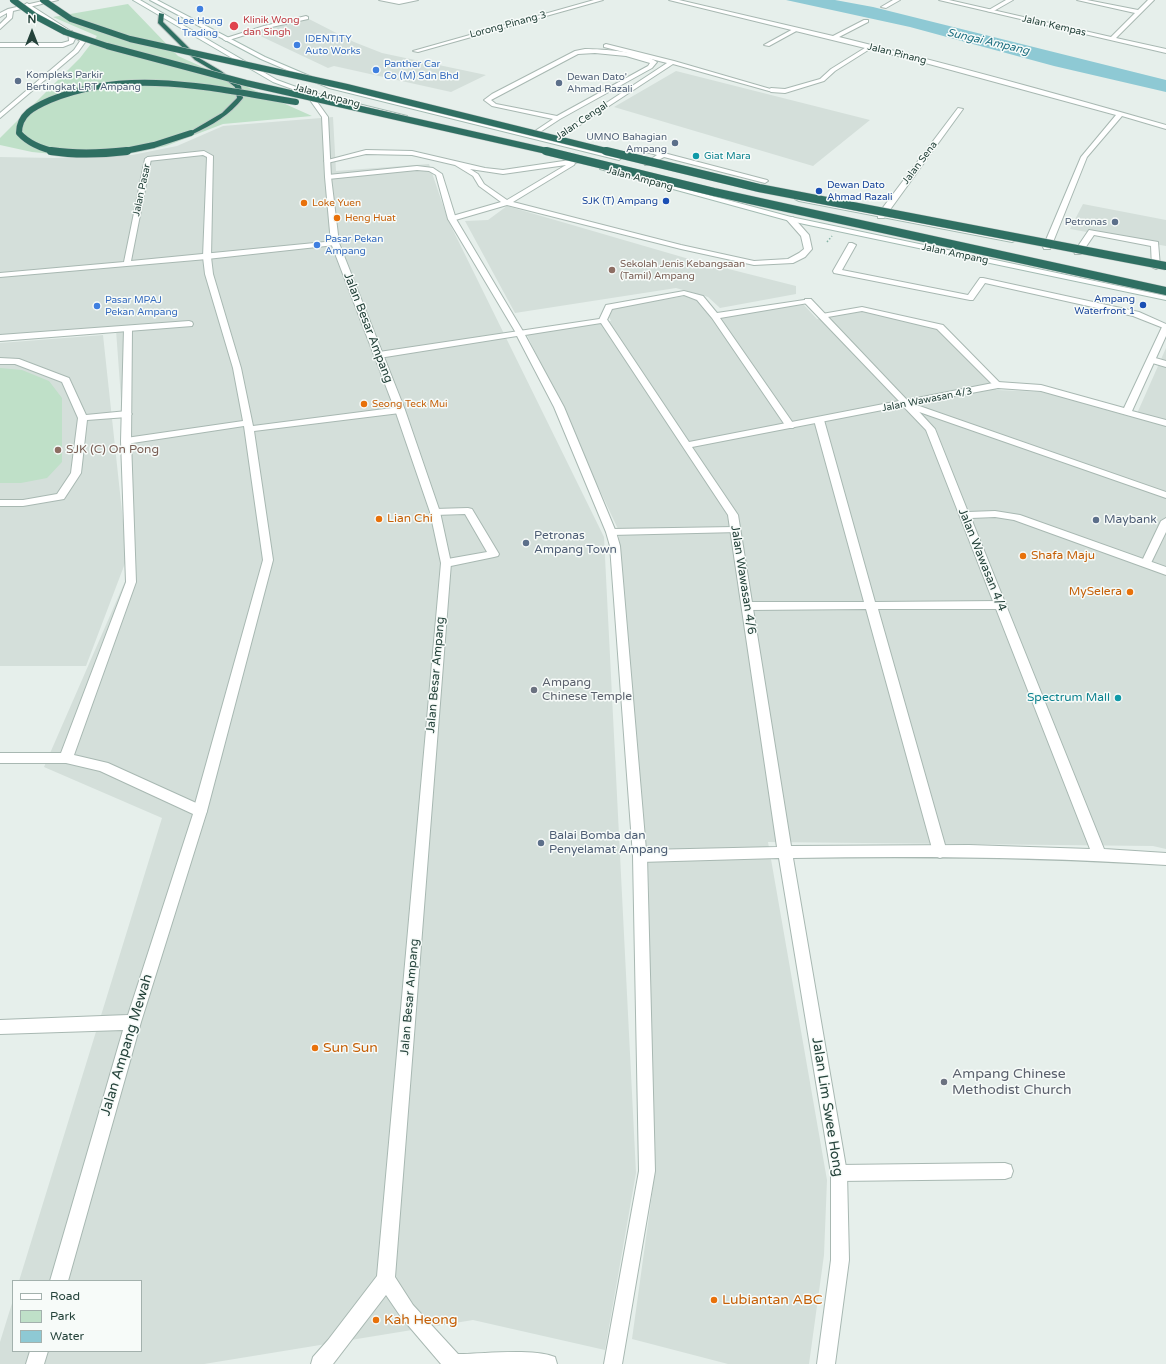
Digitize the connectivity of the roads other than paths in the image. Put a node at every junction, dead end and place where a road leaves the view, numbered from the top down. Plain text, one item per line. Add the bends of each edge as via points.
1 (13, 0) edge
2 (43, 0) edge
3 (55, 0) edge
4 (136, 0) edge
5 (153, 0) edge
6 (382, 0) edge
7 (415, 0) edge
8 (600, 0) edge
9 (672, 0) edge
10 (897, 0) edge
11 (942, 0) edge
12 (1010, 0) edge
13 (1080, 0) edge
14 (1151, 0) edge
15 (27, 5) junction
16 (884, 7) dead end
17 (10, 10) junction
18 (990, 11) junction
19 (1138, 12) junction
20 (161, 14) junction
21 (0, 15) edge
22 (306, 18) dead end
23 (866, 21) dead end
24 (0, 27) edge
25 (797, 29) junction
26 (70, 32) junction
27 (834, 38) junction
28 (226, 39) junction
29 (1112, 39) junction
30 (0, 45) edge
31 (767, 45) dead end
32 (606, 46) dead end
33 (870, 47) junction
34 (416, 51) dead end
35 (1166, 51) edge
36 (672, 62) junction
37 (308, 93) junction
38 (960, 109) dead end
39 (1120, 114) junction
40 (0, 116) edge
41 (558, 118) junction
42 (406, 119) junction
43 (1166, 128) edge
44 (531, 136) junction
45 (552, 141) junction
46 (641, 149) dead end
47 (594, 151) junction
48 (663, 155) junction
49 (327, 161) junction
50 (577, 161) junction
51 (458, 164) junction
52 (646, 164) junction
53 (328, 177) junction
54 (765, 181) dead end
55 (507, 203) junction
56 (881, 216) junction
57 (452, 219) junction
58 (790, 219) junction
59 (335, 243) junction
60 (852, 246) dead end
61 (1047, 247) junction
62 (1078, 252) junction
63 (207, 257) junction
64 (127, 264) junction
65 (1156, 267) junction
66 (1166, 267) edge
67 (0, 275) edge
68 (1166, 291) edge
69 (1166, 298) edge
70 (715, 316) junction
71 (822, 316) junction
72 (603, 320) junction
73 (189, 324) dead end
74 (1166, 327) edge
75 (128, 328) junction
76 (520, 334) junction
77 (0, 338) edge
78 (379, 355) junction
79 (1152, 360) junction
80 (0, 361) edge
81 (1166, 364) edge
82 (998, 385) junction
83 (905, 404) junction
84 (400, 410) junction
85 (1127, 412) junction
86 (127, 414) junction
87 (83, 418) junction
88 (819, 420) junction
89 (1166, 423) edge
90 (248, 426) junction
91 (790, 426) junction
92 (126, 442) junction
93 (686, 446) junction
94 (1166, 495) edge
95 (0, 503) edge
96 (435, 512) junction
97 (964, 514) junction
98 (1166, 521) edge
99 (735, 530) junction
100 (611, 532) junction
101 (446, 563) junction
102 (1146, 563) junction
103 (1166, 571) edge
104 (871, 605) junction
105 (1000, 605) junction
106 (748, 606) junction
107 (0, 758) edge
108 (66, 758) junction
109 (200, 811) junction
110 (785, 852) junction
111 (940, 852) junction
112 (1099, 854) junction
113 (640, 856) junction
114 (1166, 859) edge
115 (133, 1022) junction
116 (0, 1026) edge
117 (1005, 1172) dead end
118 (839, 1174) junction
119 (386, 1279) junction
120 (59, 1280) edge
121 (39, 1352) edge
122 (510, 1363) edge
123 (35, 1364) edge
124 (320, 1364) edge
125 (453, 1364) edge
126 (548, 1364) edge
127 (613, 1364) edge
128 (826, 1364) edge

1 - 15 street
1 - 42 highway, bridge via 35,16 65,32 107,46 246,83
2 - 66 highway, bridge via 71,19 130,39 347,87 759,188
3 - 15 street
4 - 20 street, Jalan Ampang
5 - 28 street, Jalan Ampang
6 - 7 street
8 - 34 street, Lorong Pinang 3
9 - 25 street, Jalan Pinang
10 - 16 street
11 - 18 street, Jalan Kempas
12 - 18 street
13 - 19 street
14 - 19 street
15 - 17 street
15 - 26 street
17 - 21 street
17 - 24 street via 10,17
18 - 29 street, Jalan Kempas
19 - 29 street
20 - 37 street, Jalan Ampang via 274,81
20 - 42 highway, bridge via 160,22 197,59 238,86 240,98 234,106 191,133 137,150 86,154 62,152 36,146 19,133 18,125 32,108 64,94 132,82 178,84
22 - 28 street
23 - 27 street
25 - 27 street, Jalan Pinang
25 - 31 street
26 - 30 street via 72,39 63,45
26 - 40 street via 83,41 81,46
27 - 33 street, Jalan Pinang
28 - 44 street, Jalan Ampang via 331,87
29 - 35 street, Jalan Kempas
32 - 36 street
33 - 36 street via 833,70 822,80 785,91 770,90
33 - 39 street, Jalan Pinang
36 - 45 street, Jalan Cengal
37 - 49 street, Jalan Besar Ampang via 325,117
37 - 50 street, Jalan Ampang
38 - 56 street, Jalan Sena
39 - 43 street, Jalan Pinang
39 - 61 street via 1084,157
41 - 41 street via 494,105 487,100 576,52 602,51 654,62 650,67
41 - 44 street
42 - 68 highway, bridge via 593,161 721,194
44 - 45 street, Jalan Ampang
45 - 47 street, Jalan Ampang
46 - 48 street
47 - 50 street
47 - 52 street, Jalan Ampang
48 - 52 street
48 - 54 street
49 - 51 street via 366,152 388,152 412,153
49 - 53 street, Jalan Besar Ampang
50 - 51 street via 503,172
50 - 55 street
50 - 58 street, Jalan Ampang
51 - 55 street via 476,175 481,185
52 - 56 street, Jalan Ampang via 748,189
53 - 57 street via 417,168 431,169 439,174
53 - 59 street, Jalan Besar Ampang
55 - 57 street
55 - 58 street via 754,263 790,261 808,249 805,235
56 - 61 street, Jalan Ampang
57 - 76 street
58 - 69 street, Jalan Ampang
59 - 63 street
59 - 78 street, Jalan Besar Ampang
60 - 74 street via 837,272 970,298 983,280 1136,314
61 - 62 street, Jalan Ampang
62 - 65 street, Jalan Ampang
62 - 65 street via 1092,232 1155,244
63 - 64 street
63 - 64 street, Jalan Pasar via 210,156 204,153 148,159
63 - 90 street, Jalan Ampang Mewah via 209,274 237,368
64 - 67 street
65 - 66 street, Jalan Ampang
70 - 71 street, Jalan Wawasan 4/4 via 808,301
70 - 72 street via 700,298 684,293 609,307
70 - 91 street
71 - 82 street via 862,309 940,327
71 - 83 street, Jalan Wawasan 4/4
72 - 76 street
72 - 93 street, Jalan Wawasan 4/6
73 - 75 street
74 - 79 street
75 - 77 street
75 - 86 street
76 - 78 street
76 - 100 street via 559,407
78 - 84 street, Jalan Besar Ampang
79 - 81 street
79 - 85 street
80 - 87 street via 16,361 66,380
82 - 83 street, Jalan Wawasan 4/3
82 - 85 street, Jalan Wawasan 4/3 via 1041,388
83 - 88 street, Jalan Wawasan 4/3
83 - 94 street
83 - 97 street, Jalan Wawasan 4/4 via 930,429
84 - 90 street
84 - 96 street, Jalan Besar Ampang
85 - 89 street, Jalan Wawasan 4/3
86 - 87 street
86 - 92 street
87 - 95 street via 76,473 60,496 23,503
88 - 91 street, Jalan Wawasan 4/3
88 - 104 street
90 - 92 street
90 - 109 street, Jalan Ampang Mewah via 268,560
91 - 93 street, Jalan Wawasan 4/3
92 - 108 street via 131,582
93 - 99 street, Jalan Wawasan 4/6 via 733,515
96 - 101 street, Jalan Besar Ampang
96 - 101 street via 468,511 494,554
97 - 102 street via 1016,517
97 - 105 street, Jalan Wawasan 4/4
98 - 102 street
99 - 100 street
99 - 106 street, Jalan Wawasan 4/6
100 - 113 street via 615,546
101 - 119 street, Jalan Besar Ampang
102 - 103 street
104 - 105 street
104 - 106 street
104 - 111 street
105 - 112 street, Jalan Wawasan 4/4
106 - 110 street, Jalan Wawasan 4/6
107 - 108 street
108 - 109 street via 103,766
109 - 115 street, Jalan Ampang Mewah
110 - 111 street
110 - 113 street
110 - 118 street, Jalan Lim Swee Hong
111 - 112 street
112 - 114 street
113 - 127 street via 647,1171
115 - 116 street
115 - 120 street, Jalan Ampang Mewah
117 - 118 street
118 - 128 street, Jalan Lim Swee Hong via 840,1260
119 - 124 street via 335,1348
119 - 125 street via 407,1311
121 - 123 street
122 - 125 street
122 - 126 street

